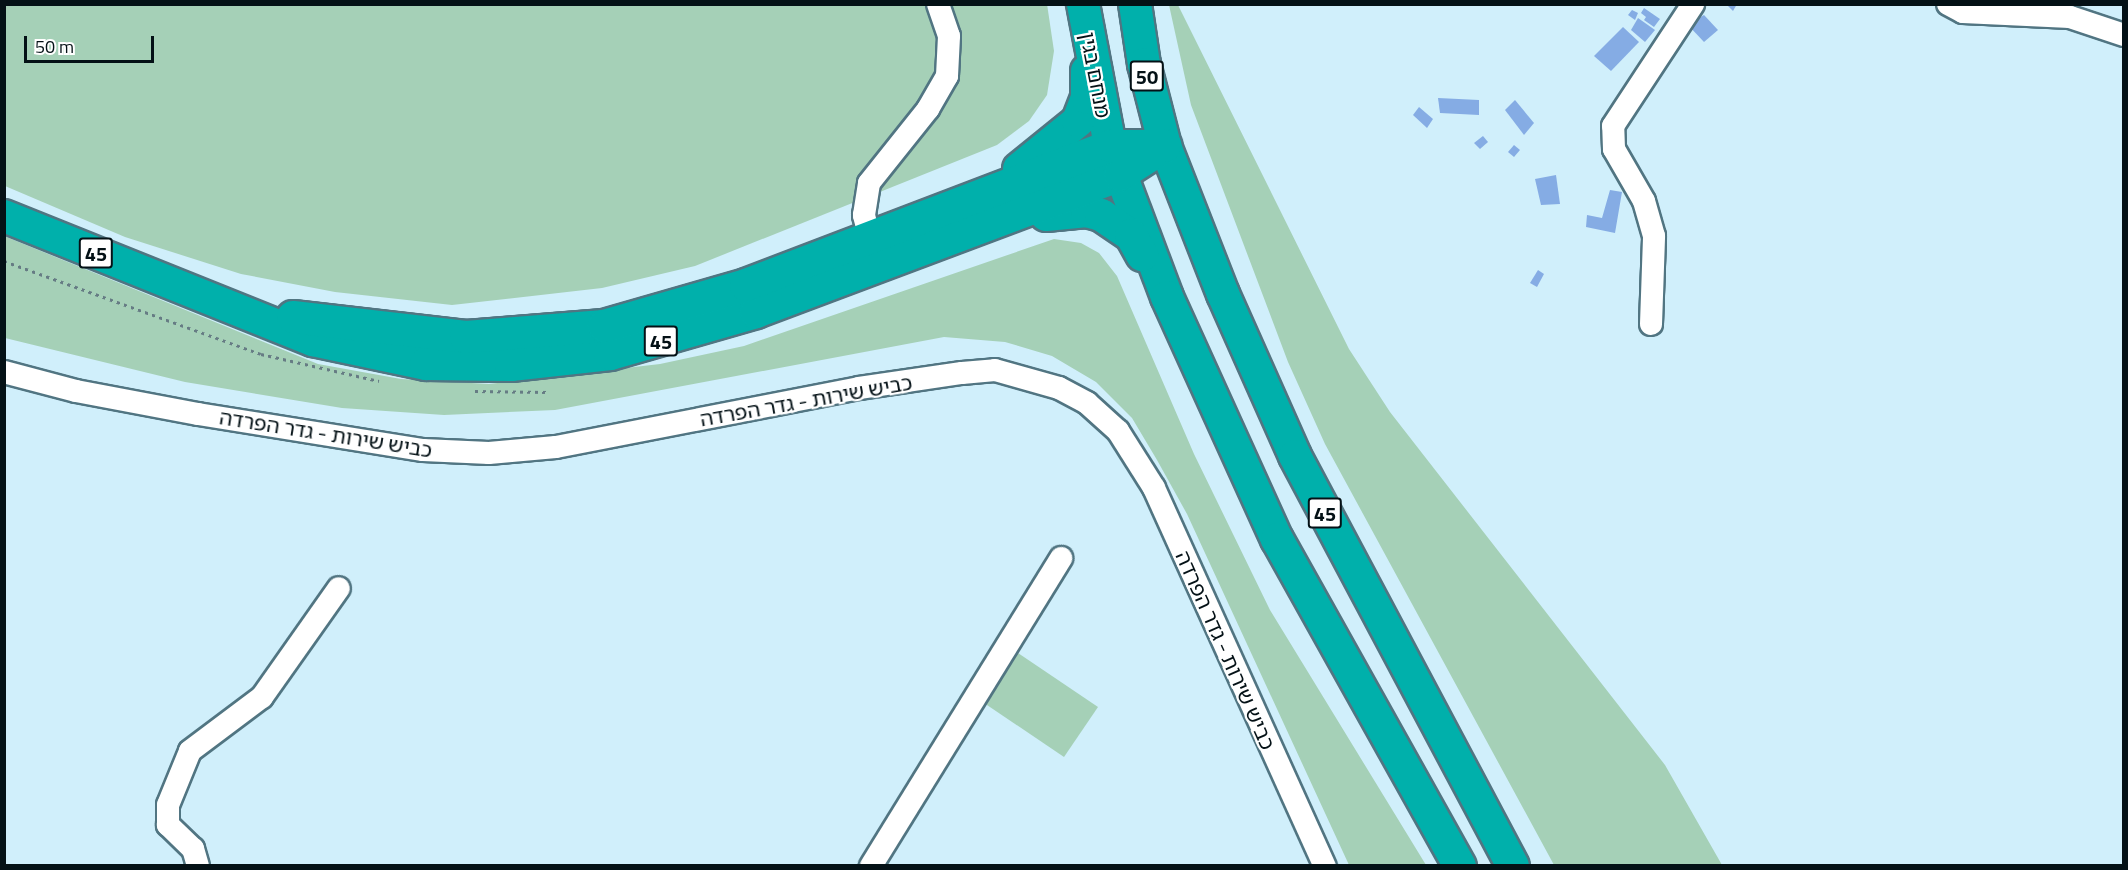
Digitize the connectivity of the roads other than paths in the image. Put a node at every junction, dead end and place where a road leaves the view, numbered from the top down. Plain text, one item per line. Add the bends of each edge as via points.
1 (938, 4) edge
2 (1083, 4) edge
3 (1135, 4) edge
4 (1693, 4) edge
5 (1948, 4) edge
6 (2124, 35) edge
7 (1088, 40) junction
8 (1110, 146) junction
9 (1165, 146) junction
10 (1120, 175) junction
11 (984, 194) junction
12 (4, 216) edge
13 (980, 228) junction
14 (870, 238) junction
15 (188, 289) junction
16 (1167, 297) junction
17 (1651, 324) dead end
18 (4, 372) edge
19 (1061, 558) dead end
20 (339, 588) dead end
21 (198, 866) edge
22 (871, 866) edge
23 (1325, 866) edge
24 (1460, 866) edge
25 (1513, 866) edge

1 - 14 street via 949,36 947,76 928,109 869,183 864,215
2 - 7 highway, מנחם בגין / 50
3 - 9 highway, 50 via 1144,64
4 - 17 street via 1612,126 1614,148 1644,201 1654,236
5 - 6 street via 1964,12 2070,17
7 - 8 highway, מנחם בגין / 50
7 - 11 highway via 1087,98 1078,121
8 - 9 highway, 45
8 - 10 highway, 45
8 - 11 highway, 45
9 - 10 highway, 45
9 - 25 highway, 45 via 1223,294 1295,456
10 - 13 highway, 45
10 - 16 highway, 45
11 - 14 highway, 45
12 - 15 highway, 45
13 - 15 highway, 45 via 695,331 610,354 511,365 426,364 375,356 313,340
13 - 16 highway via 1069,212 1101,215 1131,235
14 - 15 highway, 45 via 746,285 654,313 604,326 509,336 429,335 276,315
16 - 24 highway, 45 via 1276,539
18 - 23 street, כביש שירות - גדר הפרדה via 76,391 198,414 423,450 489,453 556,447 859,388 962,373 995,370 1059,388 1087,403 1118,431 1154,488
19 - 22 street
20 - 21 street via 262,698 190,751 168,805 168,825 193,849

